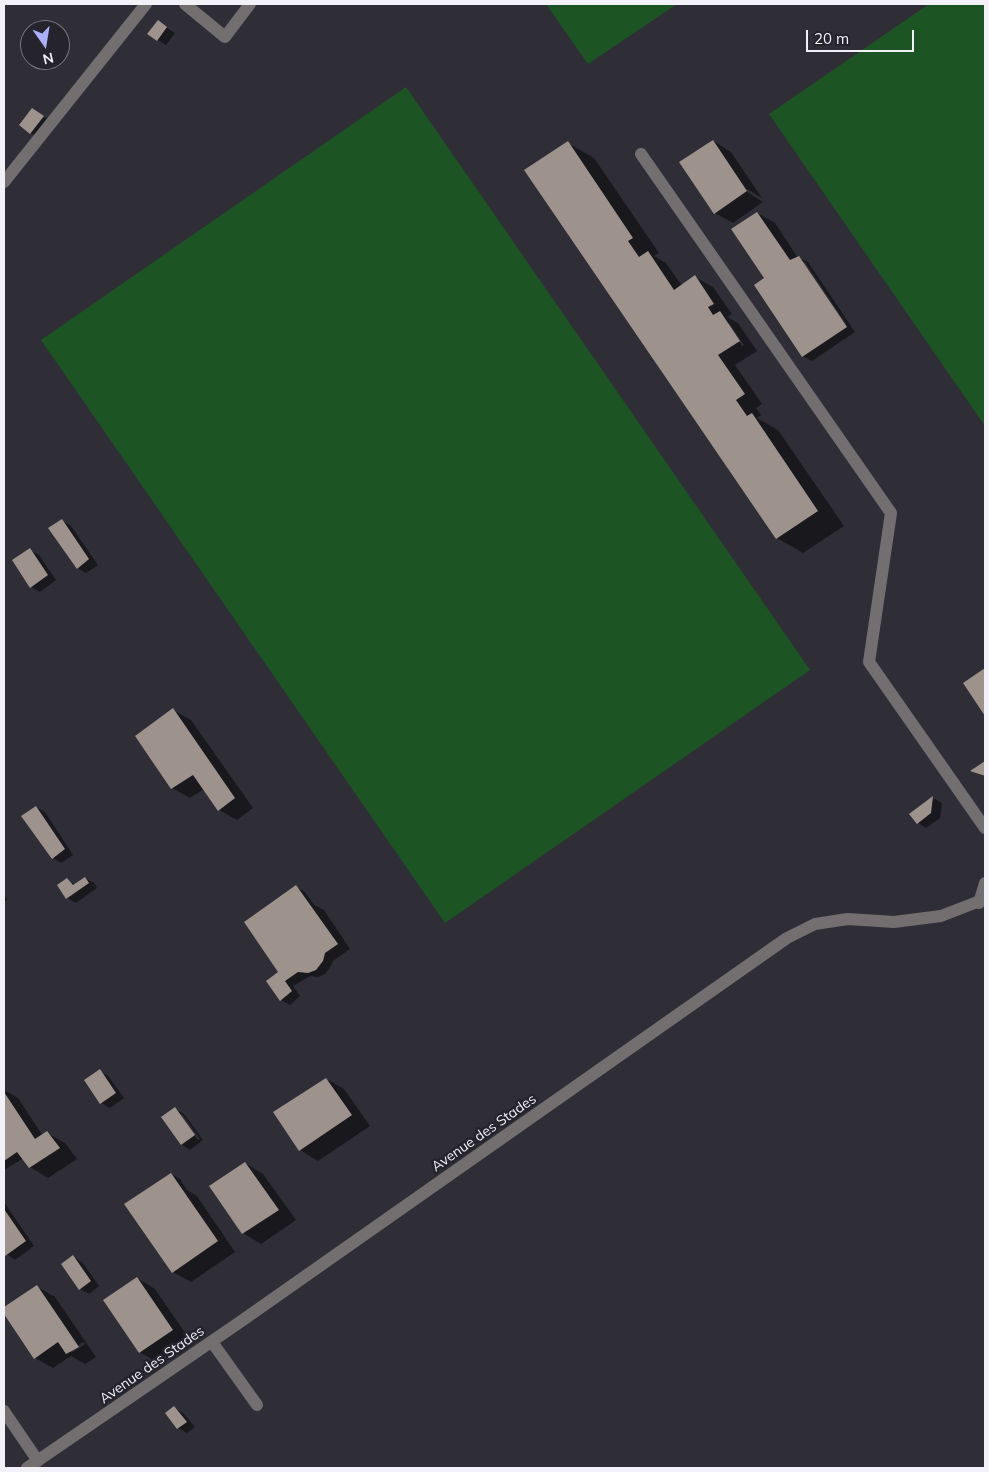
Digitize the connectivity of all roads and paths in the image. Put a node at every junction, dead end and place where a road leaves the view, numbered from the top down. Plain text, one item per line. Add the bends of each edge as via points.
1 (146, 4) edge
2 (185, 4) edge
3 (250, 4) edge
4 (641, 154) dead end
5 (4, 182) edge
6 (985, 828) edge
7 (985, 883) edge
8 (982, 901) edge
9 (212, 1342) junction
10 (257, 1405) dead end
11 (4, 1411) edge
12 (33, 1464) edge

1 - 5 street
2 - 3 street via 225,37
4 - 6 street via 891,513 869,662
7 - 8 street
8 - 9 street, Avenue des Stades via 941,916 894,922 848,918 815,924 787,938
9 - 10 street
9 - 12 street, Avenue des Stades
11 - 12 street

